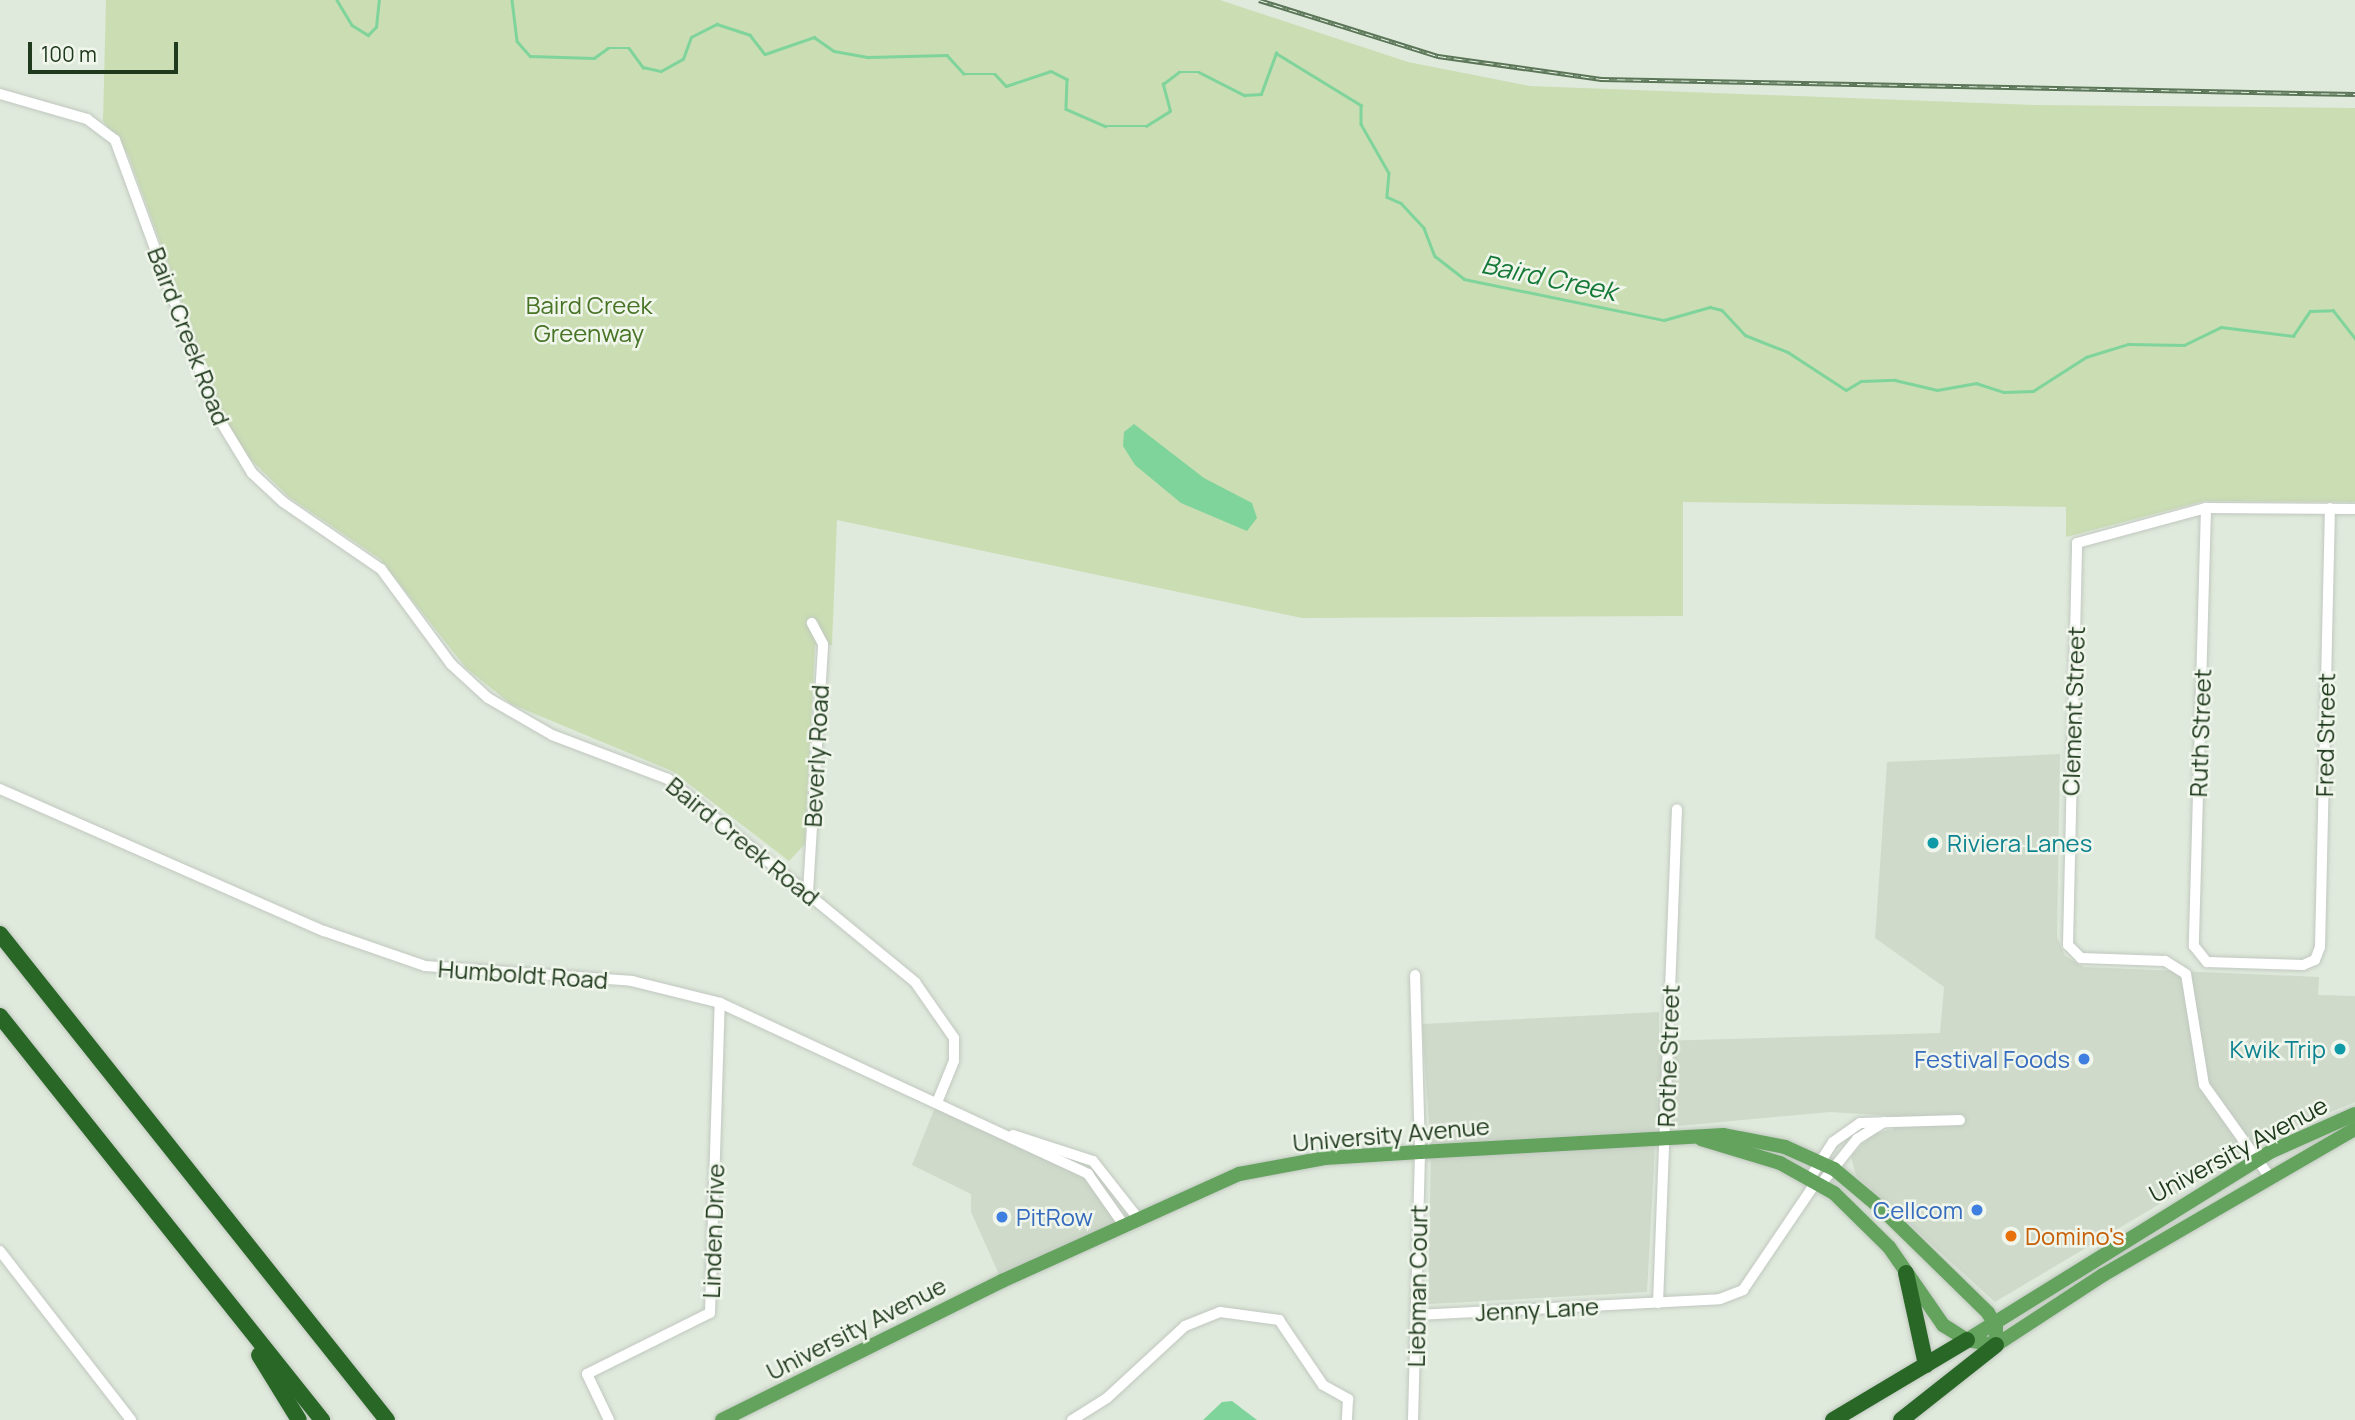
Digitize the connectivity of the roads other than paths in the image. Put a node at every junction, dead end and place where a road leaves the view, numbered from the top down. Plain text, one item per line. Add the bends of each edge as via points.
1 (0, 94) edge
2 (2206, 508) junction
3 (2330, 508) junction
4 (2355, 509) edge
5 (812, 623) dead end
6 (0, 789) edge
7 (1677, 809) dead end
8 (808, 892) junction
9 (0, 934) edge
10 (2199, 957) joint
11 (1415, 975) dead end
12 (720, 1003) junction
13 (0, 1016) edge
14 (938, 1100) junction
15 (2355, 1114) edge
16 (1960, 1120) dead end
17 (1884, 1122) junction
18 (2355, 1129) edge
19 (1010, 1134) junction
20 (1699, 1139) junction
21 (1665, 1140) junction
22 (1420, 1152) junction
23 (2258, 1160) junction
24 (1819, 1161) junction
25 (1833, 1169) junction
26 (2269, 1176) junction
27 (1816, 1181) junction
28 (1138, 1217) junction
29 (1123, 1224) junction
30 (0, 1251) edge
31 (1906, 1273) junction
32 (1658, 1303) junction
33 (1416, 1315) junction
34 (1995, 1322) junction
35 (246, 1324) junction
36 (1967, 1340) junction
37 (1996, 1345) junction
38 (1926, 1365) junction
39 (131, 1420) edge
40 (299, 1420) edge
41 (322, 1420) edge
42 (387, 1420) edge
43 (609, 1420) edge
44 (722, 1420) edge
45 (1072, 1420) edge
46 (1347, 1420) edge
47 (1413, 1420) edge
48 (1833, 1420) edge
49 (1900, 1420) edge

1 - 8 street, Baird Creek Road via 87,118 115,141 216,414 268,489 381,569 451,664 489,699 552,735 668,779
2 - 3 street
2 - 10 street, Ruth Street via 2194,933
2 - 23 street, Clement Street via 2077,543 2068,946 2081,958 2165,961 2186,974 2204,1085
3 - 4 street
3 - 10 street, Fred Street via 2315,960 2303,965 2218,963
5 - 8 street, Beverly Road via 823,644
6 - 12 street, Humboldt Road via 324,931 425,967 632,981
7 - 21 street, Rothe Street
8 - 14 street, Baird Creek Road via 915,982 944,1016 955,1049
9 - 42 highway
11 - 22 street, Liebman Court
12 - 14 street, Humboldt Road
12 - 43 street, Linden Drive via 710,1313 587,1374
13 - 35 highway
14 - 19 street, Humboldt Road
15 - 23 main road, University Avenue
16 - 17 street
17 - 24 street via 1854,1126
17 - 25 street via 1855,1141
18 - 26 main road, University Avenue
19 - 28 street, Humboldt Road via 1093,1161
19 - 29 street, Humboldt Road via 1095,1180
20 - 21 main road, University Avenue
20 - 24 main road, University Avenue via 1744,1137
20 - 27 main road
21 - 22 main road, University Avenue
21 - 32 street, Rothe Street
22 - 28 main road, University Avenue via 1325,1158 1239,1174
22 - 33 street, Liebman Court
23 - 26 street, Clement Street
23 - 34 main road, University Avenue
24 - 25 main road, University Avenue
24 - 27 street
25 - 27 street
25 - 34 main road, University Avenue via 1883,1210
26 - 37 main road, University Avenue
27 - 31 main road via 1868,1224
27 - 32 street, Jenny Lane via 1744,1290 1704,1302
28 - 29 main road, University Avenue
29 - 44 main road, University Avenue
30 - 39 street
31 - 36 main road via 1933,1316
31 - 38 highway
32 - 33 street, Jenny Lane
33 - 47 street, Liebman Court
34 - 36 main road, University Avenue
34 - 37 main road
35 - 40 highway
35 - 41 highway
36 - 37 main road
36 - 38 highway
37 - 49 highway
38 - 48 highway
45 - 46 street via 1107,1398 1185,1325 1220,1312 1279,1320 1323,1385 1348,1399

